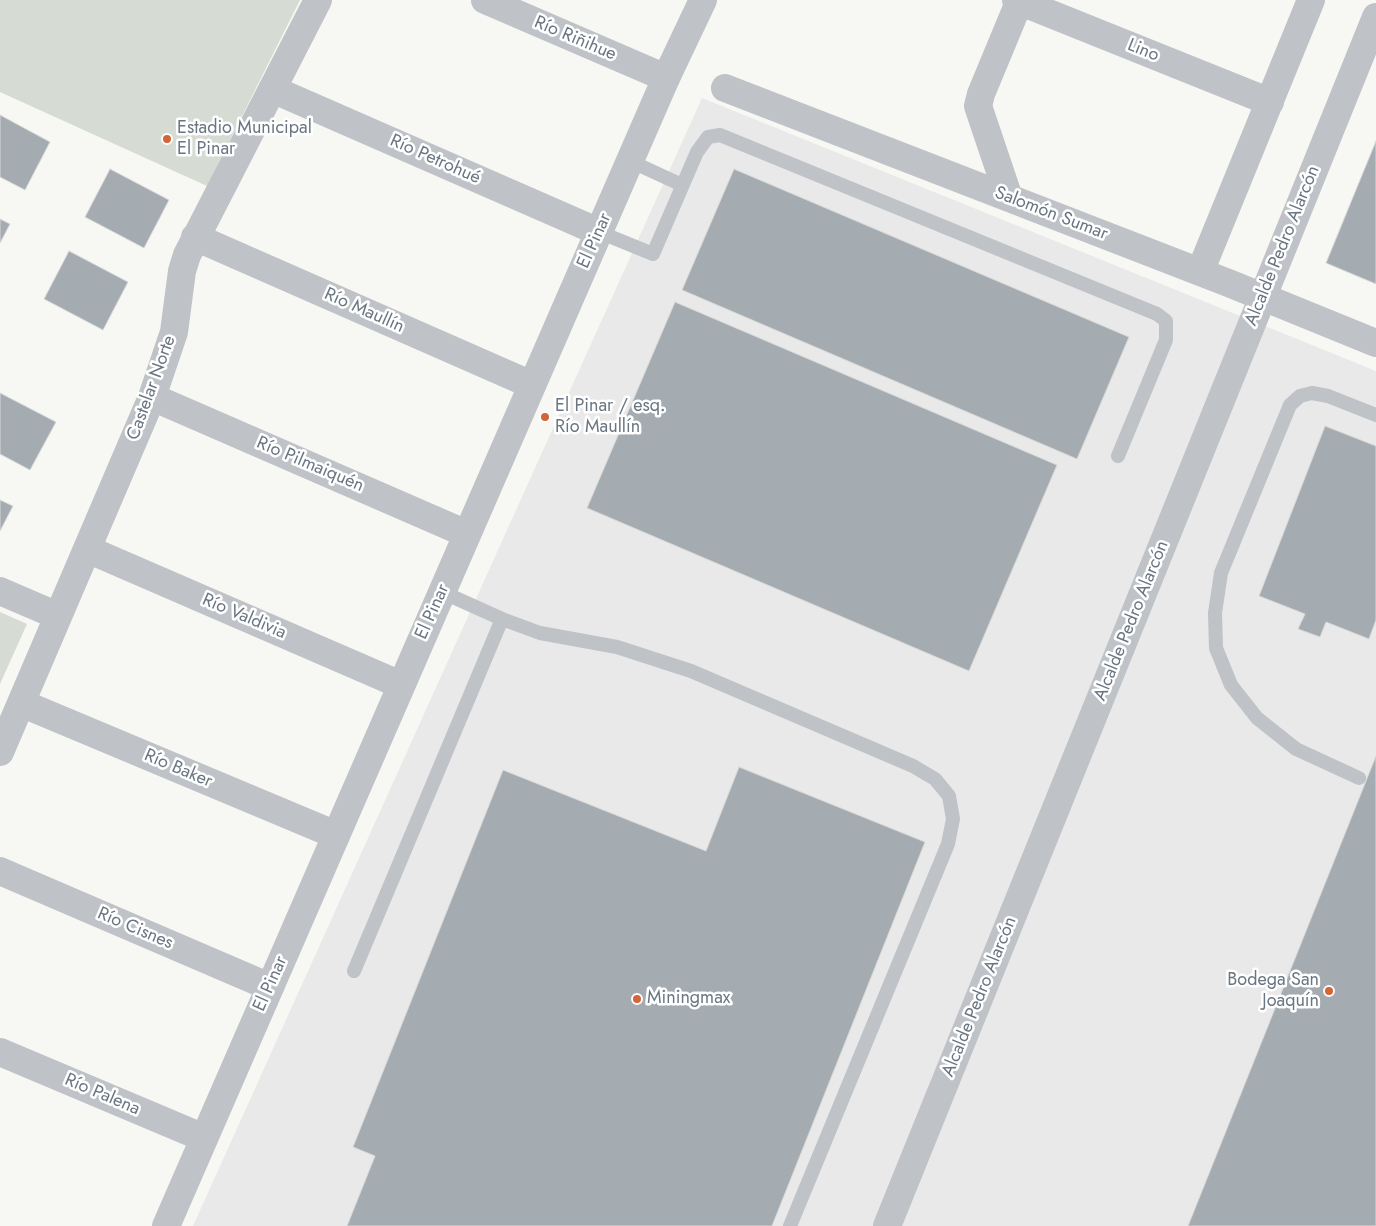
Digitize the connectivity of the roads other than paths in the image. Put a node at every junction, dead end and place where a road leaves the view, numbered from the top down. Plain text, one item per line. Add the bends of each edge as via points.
1 (318, 0) edge
2 (485, 0) edge
3 (703, 0) edge
4 (1019, 0) edge
5 (1311, 0) edge
6 (1376, 17) edge
7 (666, 78) junction
8 (725, 88) dead end
9 (272, 89) junction
10 (1270, 102) junction
11 (630, 161) junction
12 (682, 185) junction
13 (1009, 198) junction
14 (599, 232) junction
15 (195, 237) junction
16 (1200, 272) junction
17 (1263, 297) junction
18 (1374, 336) edge
19 (532, 385) junction
20 (152, 397) junction
21 (1376, 415) edge
22 (1118, 456) dead end
23 (467, 534) junction
24 (87, 549) junction
25 (0, 591) edge
26 (442, 592) junction
27 (58, 616) junction
28 (502, 619) junction
29 (401, 685) junction
30 (21, 703) junction
31 (0, 752) edge
32 (1360, 778) dead end
33 (336, 835) junction
34 (0, 871) edge
35 (354, 971) dead end
36 (270, 987) junction
37 (0, 1052) edge
38 (204, 1138) junction
39 (166, 1226) edge
40 (790, 1226) edge
41 (887, 1226) edge

1 - 9 street, Castelar Norte
2 - 7 street, Río Riñihue
3 - 7 street, El Pinar
4 - 10 street, Lino
4 - 13 street via 978,106
5 - 10 street
6 - 17 street, Alcalde Pedro Alarcón
7 - 11 street, El Pinar
8 - 13 street, Salomón Sumar
9 - 14 street, Río Petrohué
9 - 15 street, Castelar Norte
10 - 16 street
11 - 12 lane
11 - 14 street, El Pinar
12 - 14 lane via 653,254
12 - 22 lane via 697,152 708,137 720,135 1157,314 1166,321 1166,340
13 - 16 street, Salomón Sumar
14 - 19 street, El Pinar
15 - 19 street, Río Maullín
15 - 20 street, Castelar Norte via 182,271 174,332
16 - 17 street, Salomón Sumar
17 - 18 street, Salomón Sumar
17 - 41 street, Alcalde Pedro Alarcón
19 - 23 street, El Pinar
20 - 23 street, Río Pilmaiquén
20 - 24 street, Castelar Norte
21 - 32 lane via 1312,393 1300,396 1290,405 1221,573 1215,613 1216,648 1231,686 1257,718 1296,749
23 - 26 street, El Pinar
24 - 27 street, Castelar Norte
24 - 29 street, Río Valdivia
25 - 27 street
26 - 28 lane
26 - 29 street, El Pinar
27 - 30 street, Castelar Norte
28 - 35 lane
28 - 40 lane via 540,632 617,647 692,671 913,766 935,779 949,796 953,818 948,844
29 - 33 street, El Pinar
30 - 31 street, Castelar Norte
30 - 33 street, Río Baker
33 - 36 street, El Pinar
34 - 36 street, Río Cisnes
36 - 38 street, El Pinar
37 - 38 street, Río Palena
38 - 39 street, El Pinar

